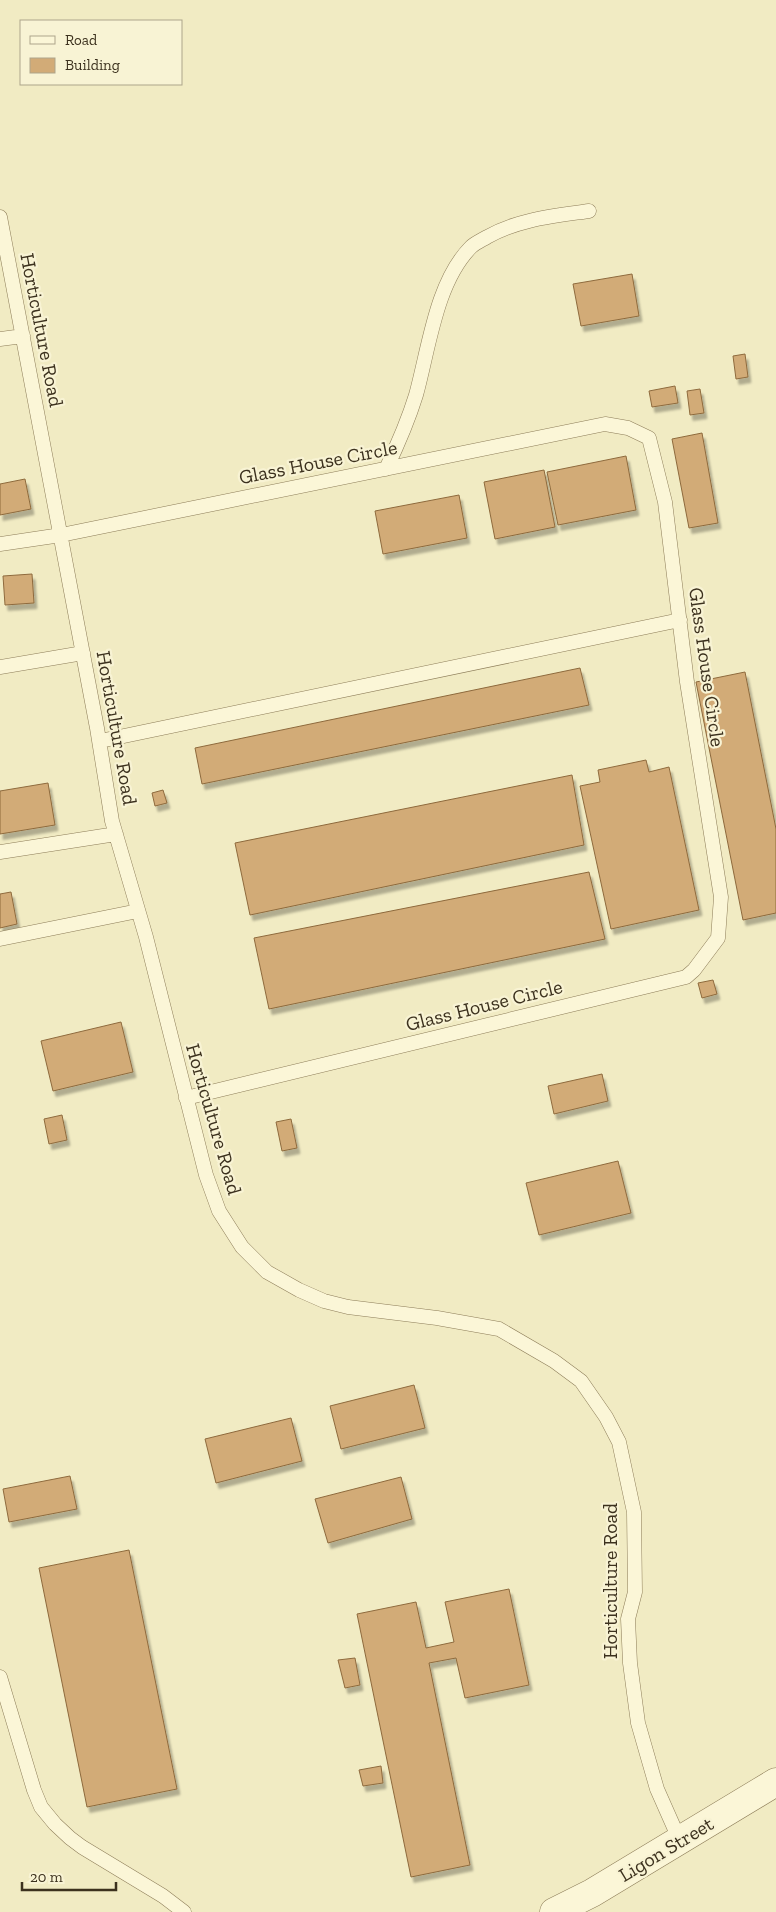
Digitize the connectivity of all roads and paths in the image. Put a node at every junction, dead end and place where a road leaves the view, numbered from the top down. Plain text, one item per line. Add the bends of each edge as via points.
1 (590, 211) dead end
2 (0, 217) edge
3 (23, 336) junction
4 (0, 339) edge
5 (386, 468) junction
6 (61, 535) junction
7 (0, 544) edge
8 (680, 620) junction
9 (83, 653) junction
10 (0, 667) edge
11 (100, 741) junction
12 (116, 834) junction
13 (0, 852) edge
14 (138, 911) junction
15 (0, 939) edge
16 (186, 1098) junction
17 (0, 1677) edge
18 (776, 1782) edge
19 (680, 1841) junction
20 (184, 1912) edge
21 (554, 1912) edge

1 - 5 lane via 523,221 472,246 449,280 433,322 405,430
2 - 3 lane, Horticulture Road
3 - 4 lane
3 - 6 lane, Horticulture Road
5 - 6 lane, Glass House Circle
5 - 8 lane, Glass House Circle via 605,424 628,428 649,438 665,502
6 - 7 lane, Glass House Circle
6 - 9 lane, Horticulture Road
8 - 11 lane
8 - 16 lane, Glass House Circle via 721,897 718,938 694,970 686,977
9 - 10 lane
9 - 11 lane, Horticulture Road
11 - 12 lane, Horticulture Road
12 - 13 lane
12 - 14 lane, Horticulture Road
14 - 15 lane
14 - 16 lane, Horticulture Road
16 - 19 lane, Horticulture Road via 219,1211 242,1247 267,1272 299,1290 348,1308 500,1329 581,1381 606,1417 619,1442 634,1512 635,1592 628,1619 638,1723 657,1789
17 - 20 lane via 41,1807 82,1847
18 - 19 street, Ligon Street
19 - 21 street, Ligon Street

